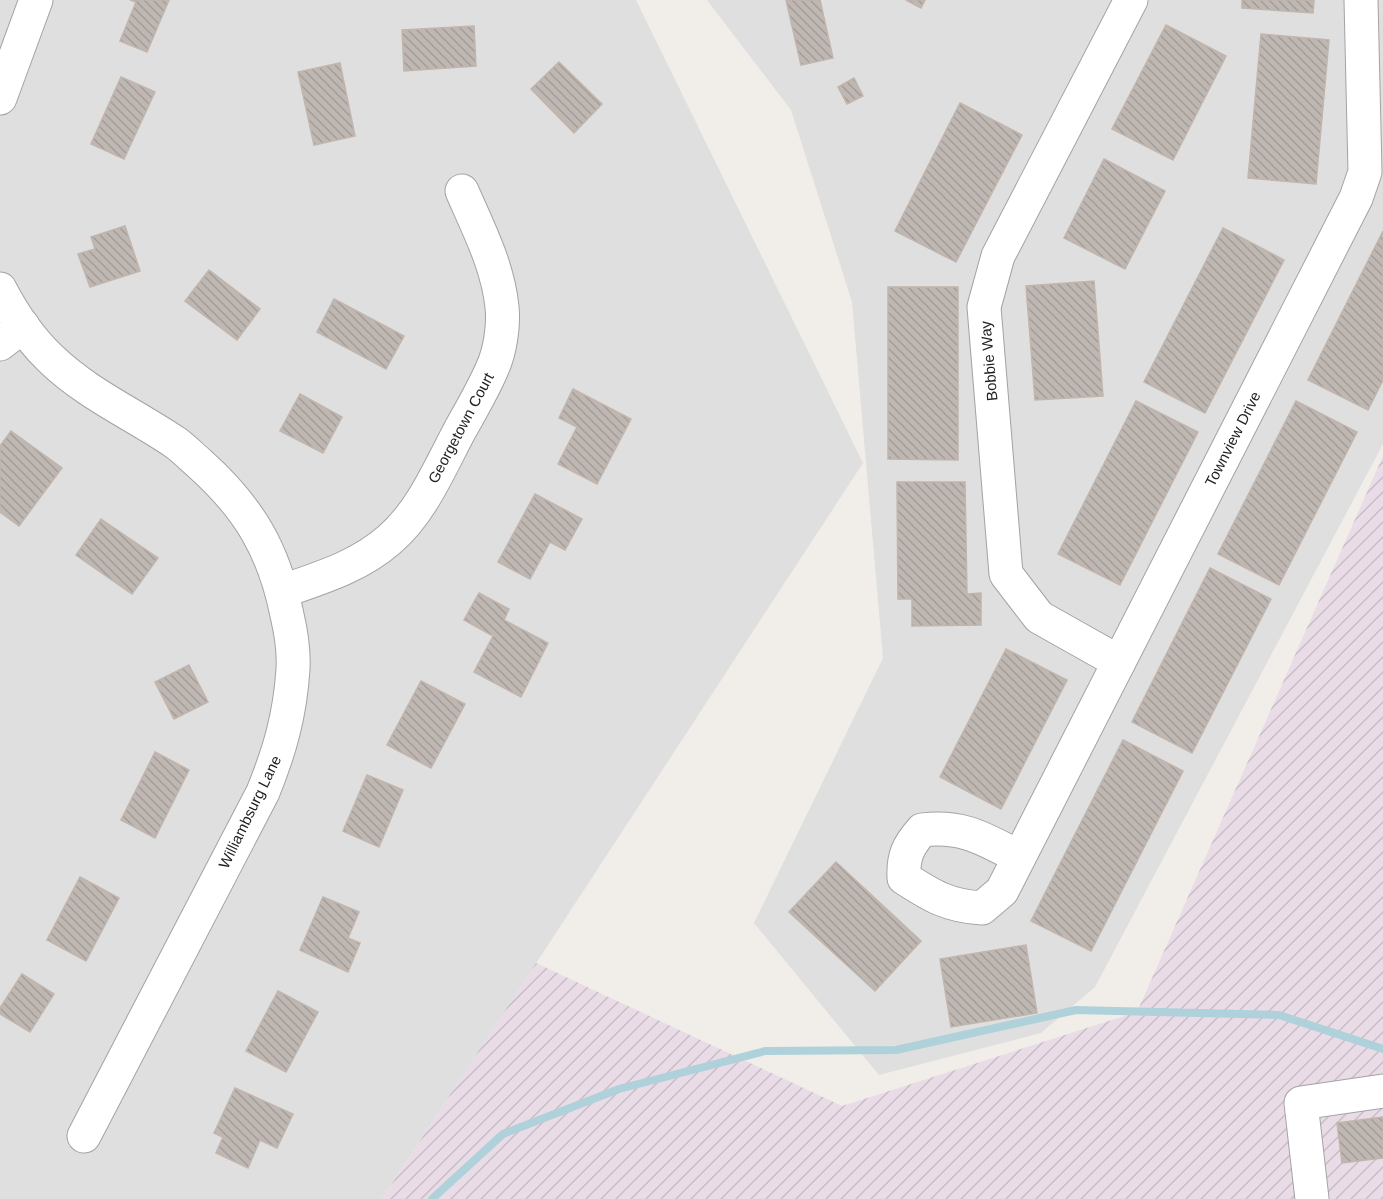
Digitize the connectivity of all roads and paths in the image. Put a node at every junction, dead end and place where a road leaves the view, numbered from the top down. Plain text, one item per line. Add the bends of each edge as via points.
1 (36, 0) edge
2 (1131, 0) edge
3 (1361, 0) edge
4 (2, 88) edge
5 (462, 191) dead end
6 (0, 289) edge
7 (12, 335) edge
8 (283, 591) junction
9 (1119, 662) junction
10 (1019, 857) dead end
11 (1383, 1090) edge
12 (84, 1136) dead end
13 (1312, 1199) edge

1 - 4 street
2 - 9 street, Bobbie Way via 998,256 984,307 1006,574 1040,616
3 - 9 street, Townview Drive via 1365,172 1356,198
5 - 8 street, Georgetown Court via 493,264 502,308 501,337 493,368 429,488 389,540 333,574
6 - 7 street, Williambsurg Lane
7 - 8 street, Williambsurg Lane via 177,444 220,483 244,510 264,542
8 - 12 street, Williambsurg Lane via 293,667 279,753 263,792
9 - 10 street, Townview Drive
11 - 13 street via 1301,1103

